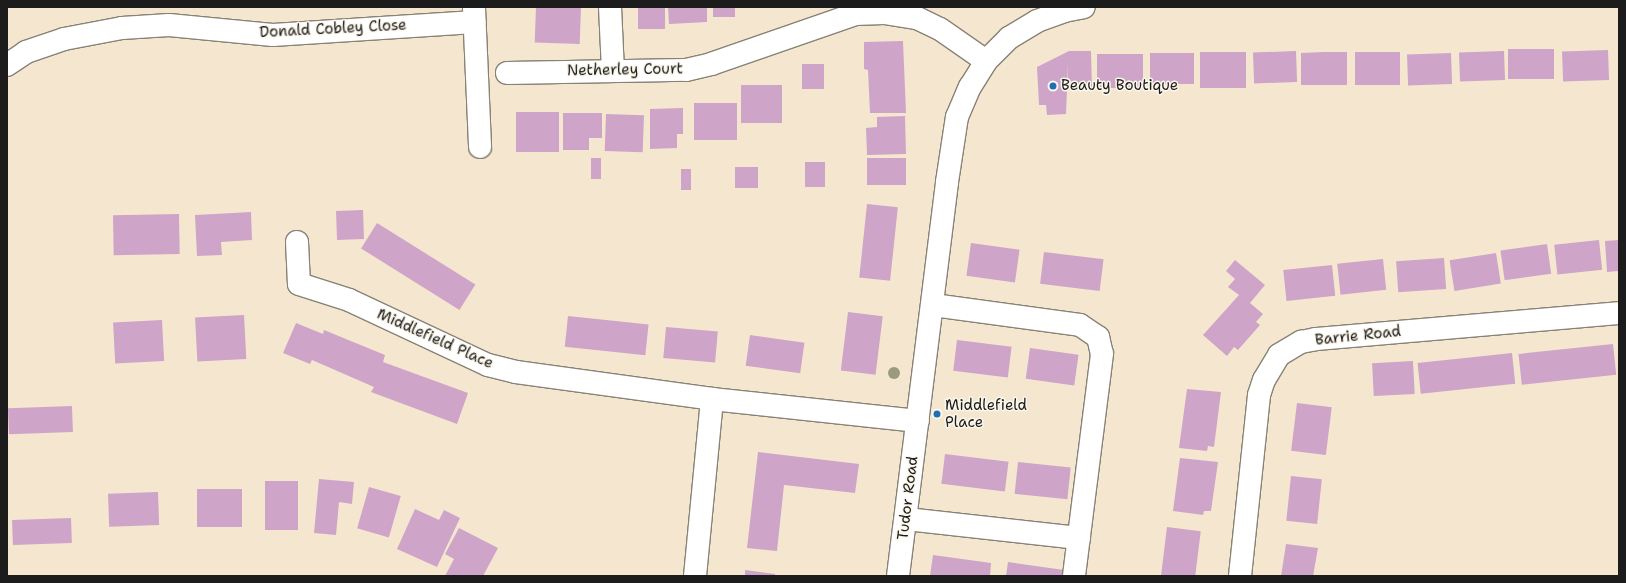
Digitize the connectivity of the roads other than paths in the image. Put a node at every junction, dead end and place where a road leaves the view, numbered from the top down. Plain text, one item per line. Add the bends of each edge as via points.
1 (610, 7) edge
2 (1084, 7) edge
3 (854, 10) edge
4 (475, 14) edge
5 (986, 61) junction
6 (7, 66) edge
7 (613, 70) junction
8 (507, 73) dead end
9 (480, 147) dead end
10 (297, 242) dead end
11 (932, 305) junction
12 (1619, 313) edge
13 (712, 399) junction
14 (918, 421) junction
15 (906, 519) junction
16 (1079, 538) junction
17 (695, 576) edge
18 (898, 576) edge
19 (1074, 576) edge
20 (1240, 576) edge

1 - 7 street
2 - 5 street, Tudor Road via 1037,21 1009,38
3 - 5 street, Netherley Court via 917,18 940,29
3 - 7 street, Netherley Court via 710,64 686,70
4 - 6 street, Donald Cobley Close via 273,35 169,25 122,28 64,39 26,52
4 - 9 street
5 - 11 street, Tudor Road via 970,87 957,117
7 - 8 street, Netherley Court
10 - 13 street, Middlefield Place via 299,284 349,300 488,365 516,372
11 - 14 street, Tudor Road
11 - 16 street via 1080,325 1098,337 1102,354
12 - 20 street, Barrie Road via 1316,339 1301,342 1280,355 1264,380 1259,395
13 - 14 street, Middlefield Place
13 - 17 street
14 - 15 street, Tudor Road
15 - 16 street
15 - 18 street, Tudor Road
16 - 19 street

